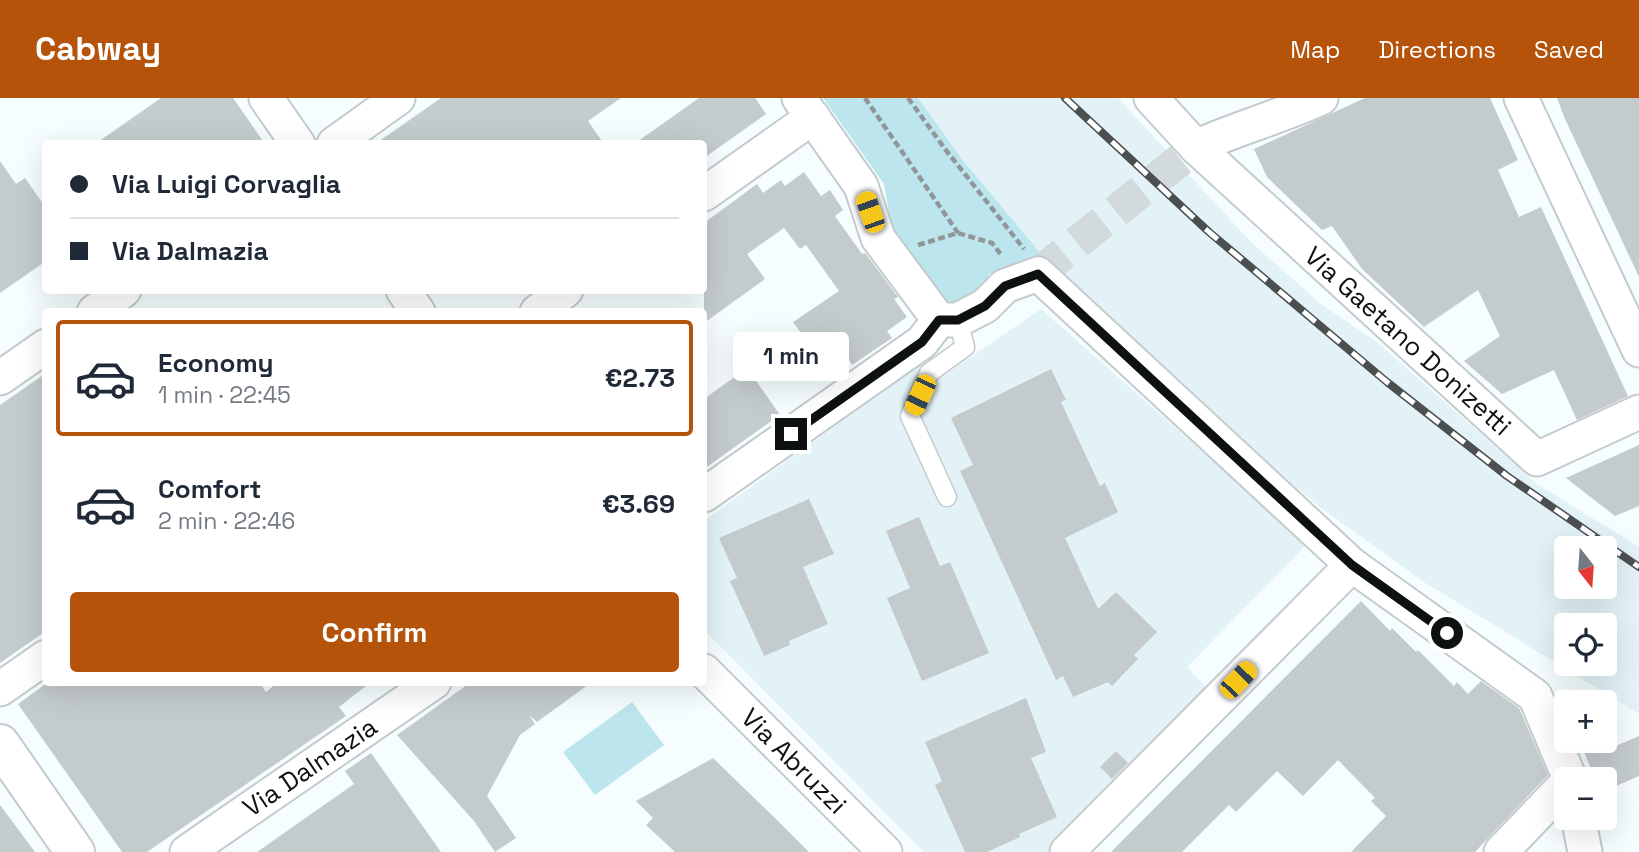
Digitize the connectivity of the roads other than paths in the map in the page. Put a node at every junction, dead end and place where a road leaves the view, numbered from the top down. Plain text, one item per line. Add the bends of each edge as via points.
1 (266, 98) edge
2 (398, 98) edge
3 (1151, 98) edge
4 (1321, 98) edge
5 (1521, 98) edge
6 (806, 108) edge
7 (295, 140) edge
8 (340, 140) edge
9 (1196, 147) junction
10 (707, 191) edge
11 (119, 294) edge
12 (561, 294) edge
13 (99, 308) edge
14 (542, 308) edge
15 (948, 320) junction
16 (42, 349) edge
17 (1639, 350) edge
18 (0, 378) edge
19 (1639, 412) edge
20 (707, 493) edge
21 (947, 497) dead end
22 (1352, 565) junction
23 (42, 660) edge
24 (707, 674) edge
25 (428, 686) edge
26 (0, 689) edge
27 (0, 744) edge
28 (1565, 767) edge
29 (1554, 797) edge
30 (1581, 830) edge
31 (75, 852) edge
32 (187, 852) edge
33 (885, 852) edge
34 (1067, 852) edge
35 (1501, 852) edge
36 (1585, 852) edge

1 - 7 street
2 - 8 street
3 - 9 street
4 - 9 street
5 - 17 street
6 - 10 street
6 - 15 street via 861,186 878,238
9 - 19 street, Via Gaetano Donizetti via 1537,459
11 - 13 street
12 - 14 street
15 - 20 street
15 - 21 lane via 965,347 929,373 910,416
15 - 22 street via 985,306 1034,265
16 - 18 street
22 - 28 street via 1535,696
22 - 34 street
23 - 26 street
24 - 33 street, Via Abruzzi
25 - 32 street, Via Dalmazia
27 - 31 main road
29 - 35 street
30 - 36 street

